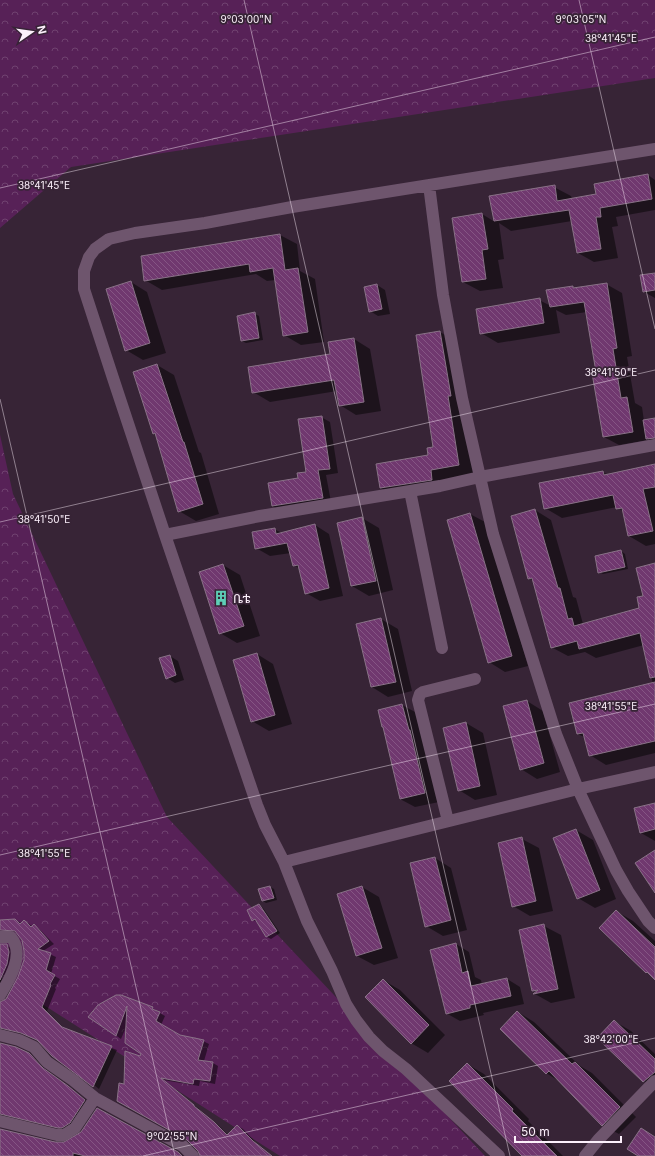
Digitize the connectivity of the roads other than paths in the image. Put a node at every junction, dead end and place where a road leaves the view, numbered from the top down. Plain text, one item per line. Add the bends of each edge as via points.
1 (655, 149) edge
2 (429, 185) junction
3 (655, 445) edge
4 (480, 477) junction
5 (410, 491) junction
6 (165, 535) junction
7 (442, 648) dead end
8 (475, 679) dead end
9 (655, 772) edge
10 (578, 789) junction
11 (448, 821) junction
12 (284, 862) junction
13 (655, 928) edge
14 (0, 937) edge
15 (0, 994) edge
16 (0, 1035) edge
17 (655, 1081) edge
18 (95, 1098) junction
19 (0, 1121) edge
20 (193, 1156) edge
21 (499, 1156) edge
22 (585, 1156) edge

1 - 2 street
2 - 4 street via 443,294
2 - 6 street via 135,233 109,239 95,249 84,271 84,289
3 - 4 street
4 - 5 street
4 - 10 street via 493,534 534,666 556,734
5 - 6 street
5 - 7 street
6 - 12 street via 257,805
8 - 11 street via 423,692 418,700
9 - 10 street
10 - 11 street
10 - 13 street via 625,886
11 - 12 street
12 - 21 street via 307,921 356,1020 383,1051
14 - 15 street via 11,937 18,951 6,985
16 - 18 street via 34,1047 47,1062
17 - 22 street
18 - 19 street via 75,1128 64,1135
18 - 20 street via 182,1146

